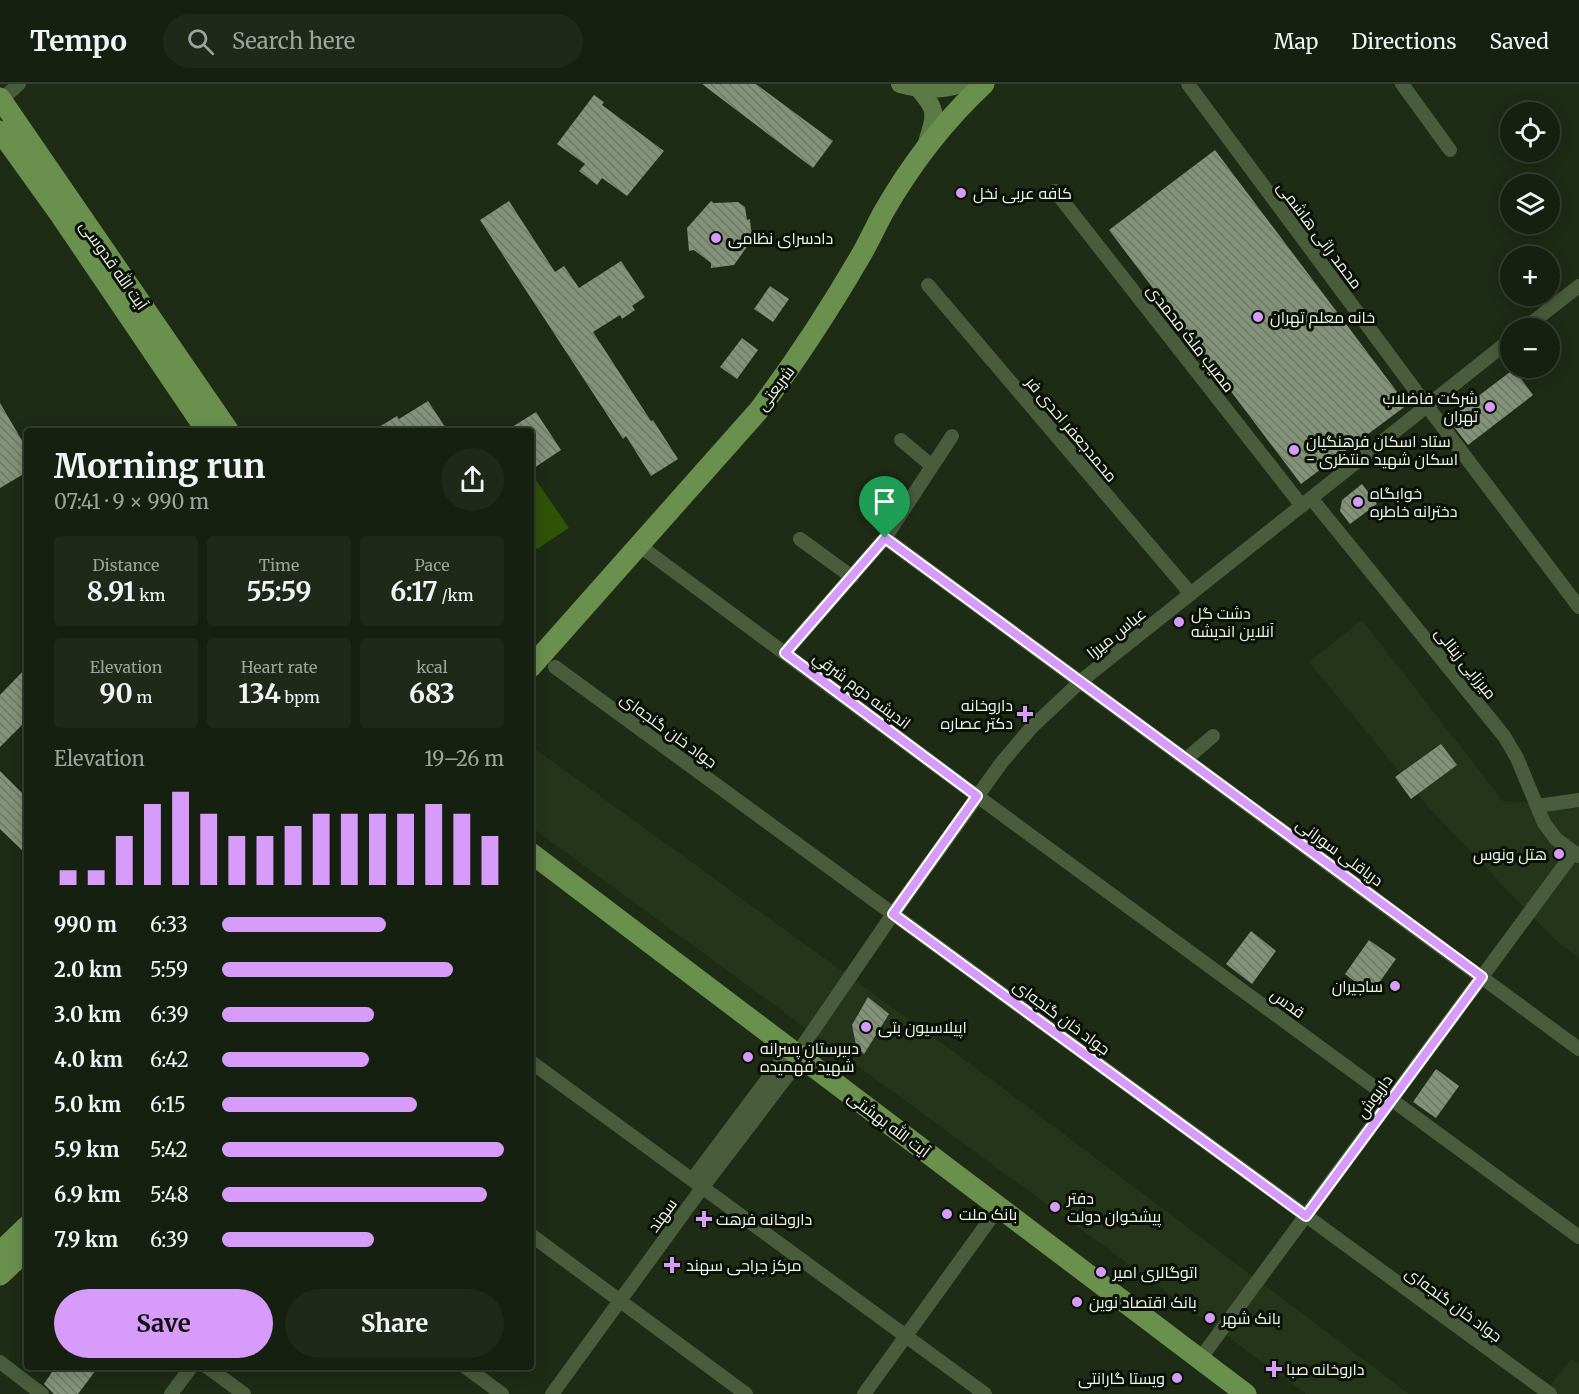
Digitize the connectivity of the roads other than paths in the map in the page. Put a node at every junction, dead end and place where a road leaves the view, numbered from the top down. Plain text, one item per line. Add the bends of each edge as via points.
1 (19, 84) edge
2 (900, 84) edge
3 (960, 84) edge
4 (984, 84) edge
5 (1188, 84) edge
6 (1402, 84) edge
7 (916, 86) edge
8 (0, 100) edge
9 (0, 131) edge
10 (926, 146) junction
11 (1450, 150) dead end
12 (1055, 191) dead end
13 (68, 212) junction
14 (928, 285) dead end
15 (1579, 286) edge
16 (1538, 318) edge
17 (1500, 348) edge
18 (191, 393) junction
19 (1427, 406) junction
20 (205, 428) edge
21 (226, 428) edge
22 (952, 436) dead end
23 (902, 440) dead end
24 (932, 466) junction
25 (1307, 502) junction
26 (885, 538) junction
27 (800, 539) dead end
28 (640, 546) junction
29 (852, 577) junction
30 (1191, 594) junction
31 (1579, 607) edge
32 (785, 653) junction
33 (542, 663) edge
34 (1082, 681) junction
35 (1213, 736) dead end
36 (1186, 759) junction
37 (977, 796) junction
38 (1579, 800) edge
39 (1537, 806) junction
40 (1576, 854) edge
41 (534, 856) edge
42 (893, 914) junction
43 (1482, 977) junction
44 (1579, 1049) edge
45 (798, 1051) junction
46 (534, 1064) edge
47 (1392, 1099) junction
48 (697, 1184) junction
49 (999, 1207) junction
50 (1306, 1216) junction
51 (24, 1237) edge
52 (534, 1237) edge
53 (1579, 1237) edge
54 (24, 1239) edge
55 (0, 1252) edge
56 (0, 1275) edge
57 (620, 1300) junction
58 (906, 1336) junction
59 (1200, 1359) junction
60 (0, 1362) edge
61 (189, 1370) edge
62 (211, 1370) edge
63 (469, 1370) edge
64 (42, 1394) edge
65 (171, 1394) edge
66 (244, 1394) edge
67 (502, 1394) edge
68 (552, 1394) edge
69 (746, 1394) edge
70 (864, 1394) edge
71 (985, 1394) edge
72 (1246, 1394) edge
73 (1550, 1394) edge

1 - 8 street
2 - 7 main road
3 - 7 main road via 939,89
4 - 10 main road, شریعتی
5 - 19 street, محمد راثی هاشمی
6 - 11 street
7 - 10 main road via 934,110
8 - 13 main road, آیت الله قدوسی
9 - 13 main road, آیت الله قدوسی
10 - 28 main road, شریعتی via 792,365 744,428
12 - 25 street, مصیب ملک محمدی
13 - 18 main road, آیت الله قدوسی
14 - 30 street, محمدجعفر احدی فر
15 - 16 street
17 - 19 street, عباس میرزا
18 - 20 main road, آیت الله قدوسی
18 - 21 main road, آیت الله قدوسی
19 - 25 street, عباس میرزا
19 - 31 street, محمد راثی هاشمی
22 - 24 street
23 - 24 street
24 - 26 street
25 - 30 street, عباس میرزا
25 - 39 street, میرزایی زینالی via 1504,736
26 - 29 street
26 - 34 street, دریاقلی سورانی
27 - 29 street
28 - 32 street, انديشه دوم شرقي
28 - 33 main road, شریعتی
29 - 32 street
30 - 34 street, عباس میرزا
32 - 37 street, انديشه دوم شرقي
33 - 42 street, جواد خان گنجه‌ای
34 - 36 street, دریاقلی سورانی
34 - 37 street, عباس میرزا via 1031,728
35 - 36 street
36 - 43 street, دریاقلی سورانی
37 - 42 street, عباس میرزا
37 - 47 street, قدس
38 - 39 street
39 - 40 street, میرزایی زینالی via 1556,838
40 - 43 street, داریوش
41 - 45 main road, آیت الله بهشتی
42 - 45 street, عباس میرزا
42 - 50 street, جواد خان گنجه‌ای
43 - 44 street, دریاقلی سورانی
43 - 47 street, داریوش
45 - 48 street, سهند
45 - 49 main road, آیت الله بهشتی
46 - 48 street
47 - 50 street, داریوش
47 - 53 street, قدس
48 - 57 street, سهند
48 - 58 street
49 - 58 street
49 - 59 main road, آیت الله بهشتی
50 - 59 street, داریوش
50 - 73 street, جواد خان گنجه‌ای
51 - 55 main road
52 - 57 street
54 - 56 main road
57 - 68 street, سهند
57 - 69 street
58 - 70 street
58 - 71 street
59 - 72 main road, آیت الله بهشتی
60 - 64 street
61 - 65 street
62 - 66 street
63 - 67 street

